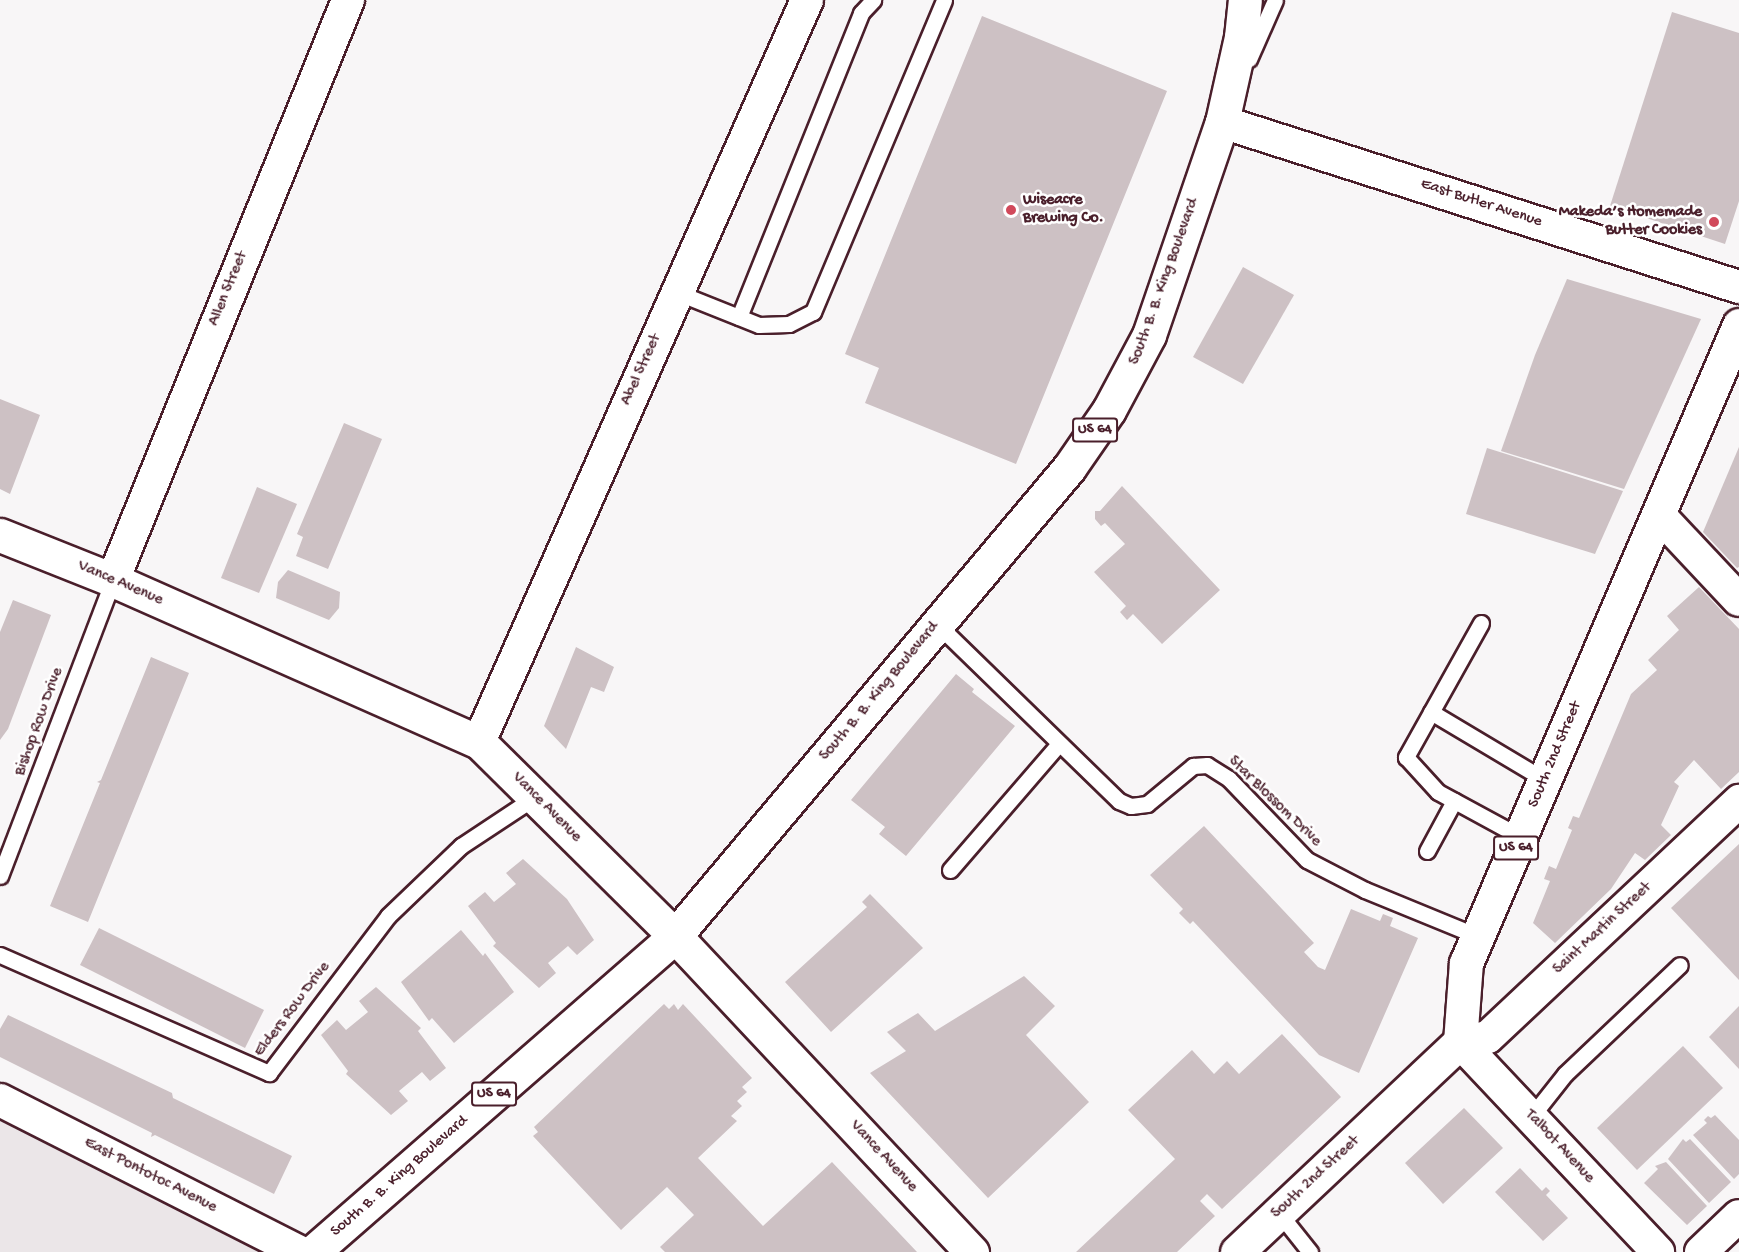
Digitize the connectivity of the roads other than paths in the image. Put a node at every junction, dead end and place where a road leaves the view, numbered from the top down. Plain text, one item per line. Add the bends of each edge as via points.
1 (348, 0) edge
2 (807, 0) edge
3 (873, 0) edge
4 (944, 0) edge
5 (1245, 0) edge
6 (1275, 0) edge
7 (1222, 122) junction
8 (1739, 287) edge
9 (676, 292) junction
10 (739, 317) junction
11 (1739, 325) edge
12 (1660, 516) junction
13 (0, 535) edge
14 (113, 580) junction
15 (1739, 600) edge
16 (1481, 623) dead end
17 (937, 624) junction
18 (1431, 712) junction
19 (479, 742) junction
20 (1058, 745) junction
21 (1545, 780) junction
22 (535, 797) junction
23 (1454, 801) junction
24 (1739, 801) edge
25 (1521, 837) junction
26 (1427, 851) dead end
27 (950, 870) dead end
28 (0, 876) edge
29 (675, 936) junction
30 (1477, 936) junction
31 (0, 955) edge
32 (1680, 965) dead end
33 (1460, 1042) junction
34 (0, 1100) edge
35 (1531, 1117) junction
36 (1279, 1213) junction
37 (1739, 1216) edge
38 (300, 1252) edge
39 (314, 1252) edge
40 (972, 1252) edge
41 (1238, 1252) edge
42 (1310, 1252) edge
43 (1658, 1252) edge
44 (1701, 1252) edge

1 - 14 street, Allen Street
2 - 9 street, Abel Street
3 - 10 lane via 861,13
4 - 10 lane via 813,312 789,324 759,325
5 - 7 main road, South B. B. King Boulevard / US 64
6 - 7 lane
7 - 8 street, East Butler Avenue
7 - 17 main road, South B. B. King Boulevard / US 64 via 1149,335 1128,378 1069,468
9 - 10 lane
9 - 19 street, Abel Street
11 - 12 main road, South 2nd Street / US 64
12 - 15 street
12 - 21 main road, South 2nd Street / US 64
13 - 14 main road, Vance Avenue
14 - 19 main road, Vance Avenue
14 - 28 lane, Bishop Row Drive
16 - 18 lane
17 - 20 lane, Star Blossom Drive
17 - 29 main road, South B. B. King Boulevard / US 64
18 - 21 lane
18 - 23 lane via 1406,757 1422,778
19 - 22 main road, Vance Avenue
20 - 27 lane
20 - 30 lane, Star Blossom Drive via 1103,789 1131,806 1148,804 1193,766 1207,765 1218,770 1307,860 1365,890
21 - 25 main road, South 2nd Street / US 64
22 - 29 main road, Vance Avenue
22 - 31 lane, Elders Row Drive via 461,846 388,916 269,1073
23 - 25 lane
23 - 26 lane
24 - 33 street, Saint Martin Street via 1488,1037
25 - 30 main road, South 2nd Street / US 64
29 - 39 main road, South B. B. King Boulevard / US 64
29 - 40 main road, Vance Avenue
30 - 33 main road, South 2nd Street / US 64 via 1466,963
32 - 35 lane via 1565,1074
33 - 35 street, Talbot Avenue
33 - 36 main road, South 2nd Street
34 - 38 street, East Pontotoc Avenue
35 - 43 street, Talbot Avenue
36 - 41 main road, South 2nd Street
36 - 42 lane
37 - 44 street

